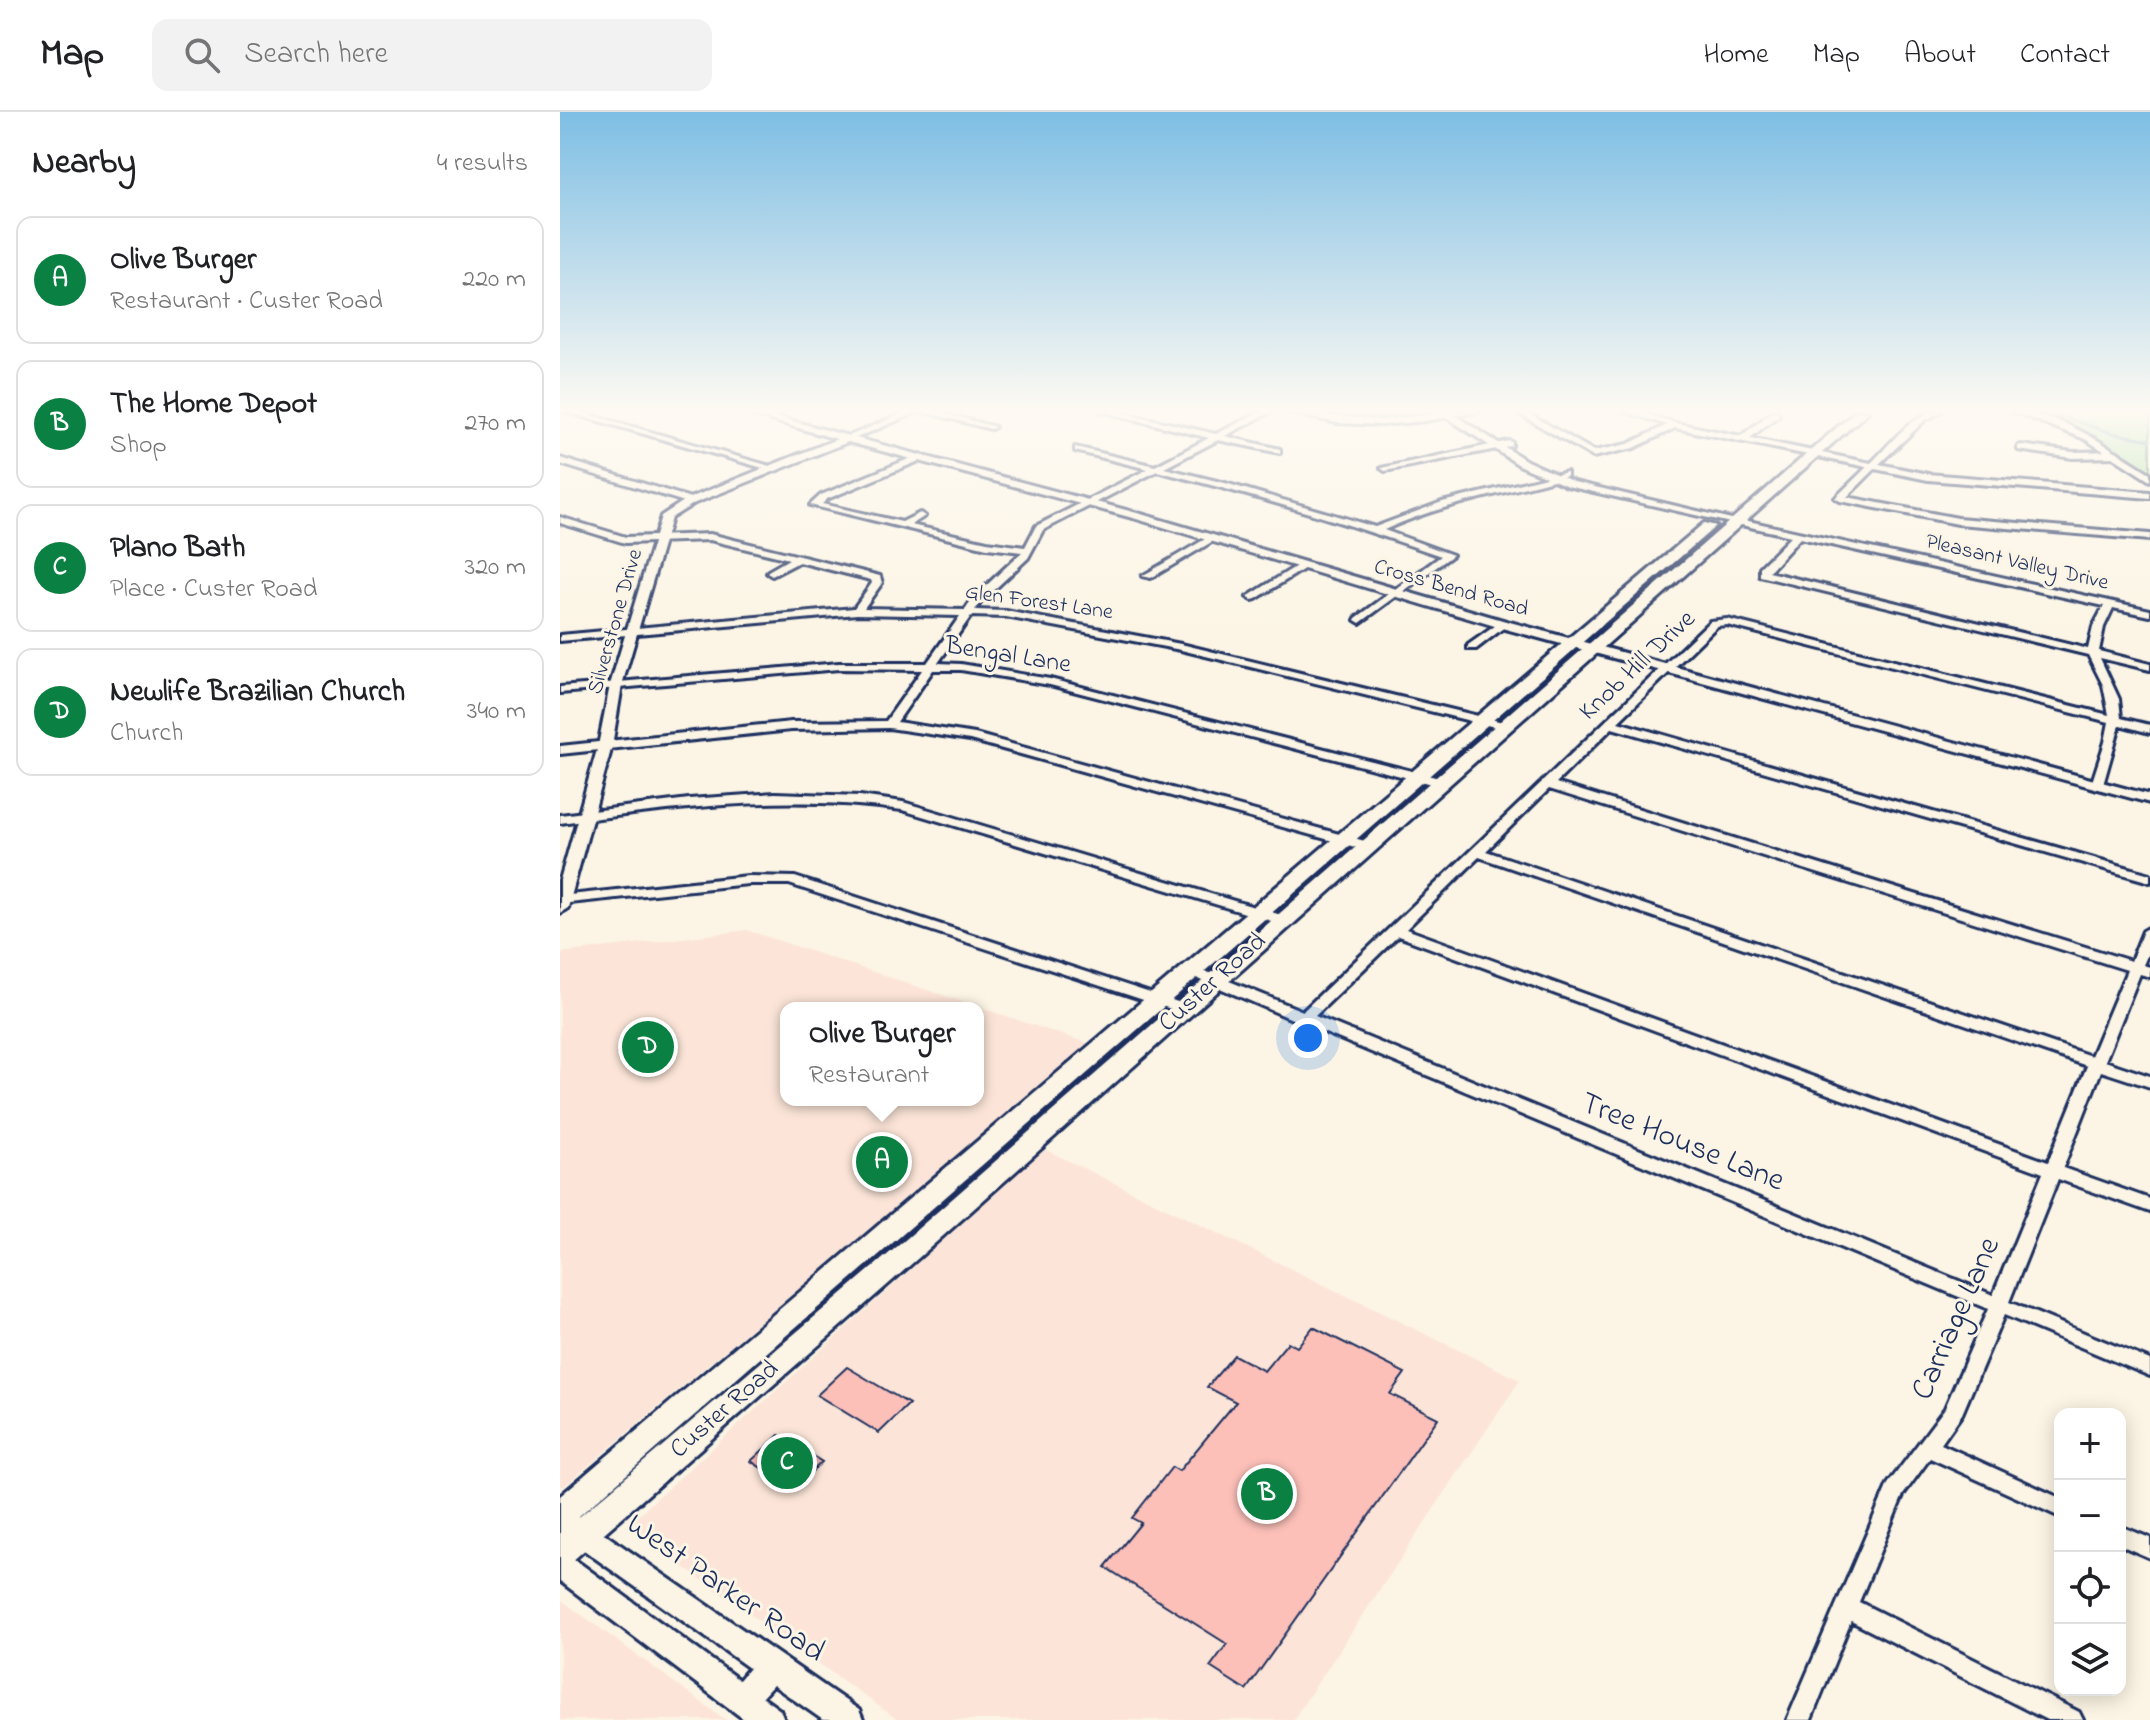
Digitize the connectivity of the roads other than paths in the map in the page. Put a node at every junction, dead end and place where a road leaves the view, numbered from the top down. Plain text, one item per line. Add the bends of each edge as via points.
1 (642, 486) edge
2 (728, 486) edge
3 (852, 486) edge
4 (1026, 486) edge
5 (1122, 486) edge
6 (1221, 486) edge
7 (1516, 486) edge
8 (1591, 486) edge
9 (1760, 486) edge
10 (1770, 486) edge
11 (1853, 486) edge
12 (2024, 486) edge
13 (2150, 495) edge
14 (691, 501) junction
15 (1088, 503) junction
16 (920, 516) dead end
17 (1725, 519) junction
18 (560, 520) edge
19 (902, 526) junction
20 (1376, 530) junction
21 (1798, 535) junction
22 (661, 538) junction
23 (1212, 538) junction
24 (2149, 539) edge
25 (1028, 550) junction
26 (797, 559) junction
27 (1302, 567) junction
28 (772, 573) dead end
29 (1147, 576) dead end
30 (1393, 594) junction
31 (1252, 597) dead end
32 (2110, 604) junction
33 (857, 611) junction
34 (968, 612) junction
35 (2150, 613) edge
36 (1360, 620) dead end
37 (1502, 624) junction
38 (634, 630) junction
39 (560, 638) edge
40 (1581, 645) junction
41 (1472, 647) dead end
42 (2092, 653) junction
43 (931, 666) junction
44 (2150, 667) edge
45 (1664, 668) junction
46 (616, 685) junction
47 (560, 690) edge
48 (2115, 720) junction
49 (1494, 723) junction
50 (1609, 723) junction
51 (889, 724) junction
52 (2150, 729) edge
53 (605, 746) junction
54 (560, 750) edge
55 (1429, 779) junction
56 (1546, 784) junction
57 (2097, 785) junction
58 (2150, 799) edge
59 (584, 816) junction
60 (560, 819) edge
61 (1356, 843) junction
62 (1476, 852) junction
63 (2150, 878) edge
64 (561, 903) edge
65 (1272, 916) junction
66 (1396, 930) junction
67 (2150, 931) edge
68 (2143, 970) edge
69 (1192, 971) junction
70 (1217, 981) junction
71 (1160, 999) junction
72 (1185, 1009) junction
73 (1304, 1019) junction
74 (2096, 1064) junction
75 (2150, 1082) edge
76 (2053, 1170) junction
77 (2150, 1206) edge
78 (1998, 1306) junction
79 (2150, 1368) edge
80 (1926, 1447) junction
81 (2054, 1505) edge
82 (566, 1529) edge
83 (2126, 1538) edge
84 (2150, 1548) edge
85 (560, 1565) edge
86 (1846, 1607) junction
87 (772, 1664) junction
88 (741, 1699) junction
89 (769, 1720) edge
90 (848, 1720) edge
91 (1799, 1720) edge
92 (2071, 1720) edge

1 - 14 street
2 - 14 street, Silverstone Drive
3 - 19 street via 814,502
4 - 15 street, Cross Bend Road
5 - 15 street
6 - 20 street
7 - 20 street via 1422,508
8 - 17 street, Pleasant Valley Drive
9 - 17 main road, Custer Road
10 - 17 main road, Custer Road
11 - 24 street via 1840,498 1958,521
12 - 13 street
14 - 22 street, Silverstone Drive via 666,516
15 - 23 street, Cross Bend Road
15 - 25 street via 1039,528
16 - 19 street
17 - 21 street, Pleasant Valley Drive
17 - 40 main road, Custer Road
18 - 22 street via 625,540
19 - 25 street
20 - 30 street via 1448,555
21 - 32 street, Pleasant Valley Drive
21 - 42 street via 1764,574
22 - 26 street via 710,537
22 - 38 street, Silverstone Drive
23 - 27 street, Cross Bend Road
23 - 29 street
25 - 34 street
26 - 28 street
26 - 33 street via 876,578
27 - 30 street, Cross Bend Road
27 - 31 street
30 - 36 street
30 - 37 street, Cross Bend Road
32 - 35 street, Pleasant Valley Drive
32 - 42 street via 2091,642
33 - 34 street, Glen Forest Lane
33 - 38 street, Glen Forest Lane
34 - 43 street
34 - 49 street, Glen Forest Lane via 1085,627
37 - 40 street, Cross Bend Road
37 - 41 street
38 - 39 street, Glen Forest Lane
38 - 46 street, Silverstone Drive
40 - 45 street, Cross Bend Road
40 - 49 main road, Custer Road
42 - 44 street
42 - 48 street
43 - 46 street, Bengal Lane via 839,666
43 - 51 street
43 - 55 street, Bengal Lane via 1050,682
45 - 48 street, Knob Hill Drive via 1711,624 1727,622
45 - 50 street, Knob Hill Drive
45 - 57 street, Cross Bend Road
46 - 47 street, Bengal Lane
46 - 53 street, Silverstone Drive
48 - 52 street, Knob Hill Drive
48 - 57 street
49 - 55 main road, Custer Road
50 - 56 street, Knob Hill Drive
50 - 63 street
51 - 53 street via 791,726
51 - 61 street via 971,737
53 - 54 street
53 - 59 street, Silverstone Drive
55 - 61 main road, Custer Road
56 - 62 street, Knob Hill Drive
56 - 68 street
57 - 58 street, Cross Bend Road
59 - 60 street
59 - 64 street, Silverstone Drive
59 - 65 street via 788,796 862,799 903,806
61 - 65 main road, Custer Road
62 - 66 street, Knob Hill Drive
62 - 74 street
64 - 71 street via 748,880 790,880
65 - 69 main road, Custer Road
65 - 70 main road, Custer Road
66 - 73 street, Knob Hill Drive
66 - 76 street
67 - 68 street, Carriage Lane
68 - 74 street, Carriage Lane
69 - 70 street, Tree House Lane
69 - 71 main road, Custer Road
70 - 72 main road, Custer Road
70 - 73 street, Tree House Lane
71 - 72 street
71 - 82 main road, Custer Road
72 - 82 main road, Custer Road
73 - 78 street, Tree House Lane
74 - 75 street
74 - 76 street, Carriage Lane
76 - 77 street
76 - 78 street, Carriage Lane
78 - 79 street, Tree House Lane
78 - 80 street, Carriage Lane via 1952,1414
80 - 81 street
80 - 86 street, Carriage Lane via 1895,1490
82 - 87 main road, West Parker Road
83 - 84 street
85 - 88 main road
86 - 91 street, Carriage Lane
86 - 92 street
87 - 88 main road
87 - 90 main road, West Parker Road
88 - 89 main road

